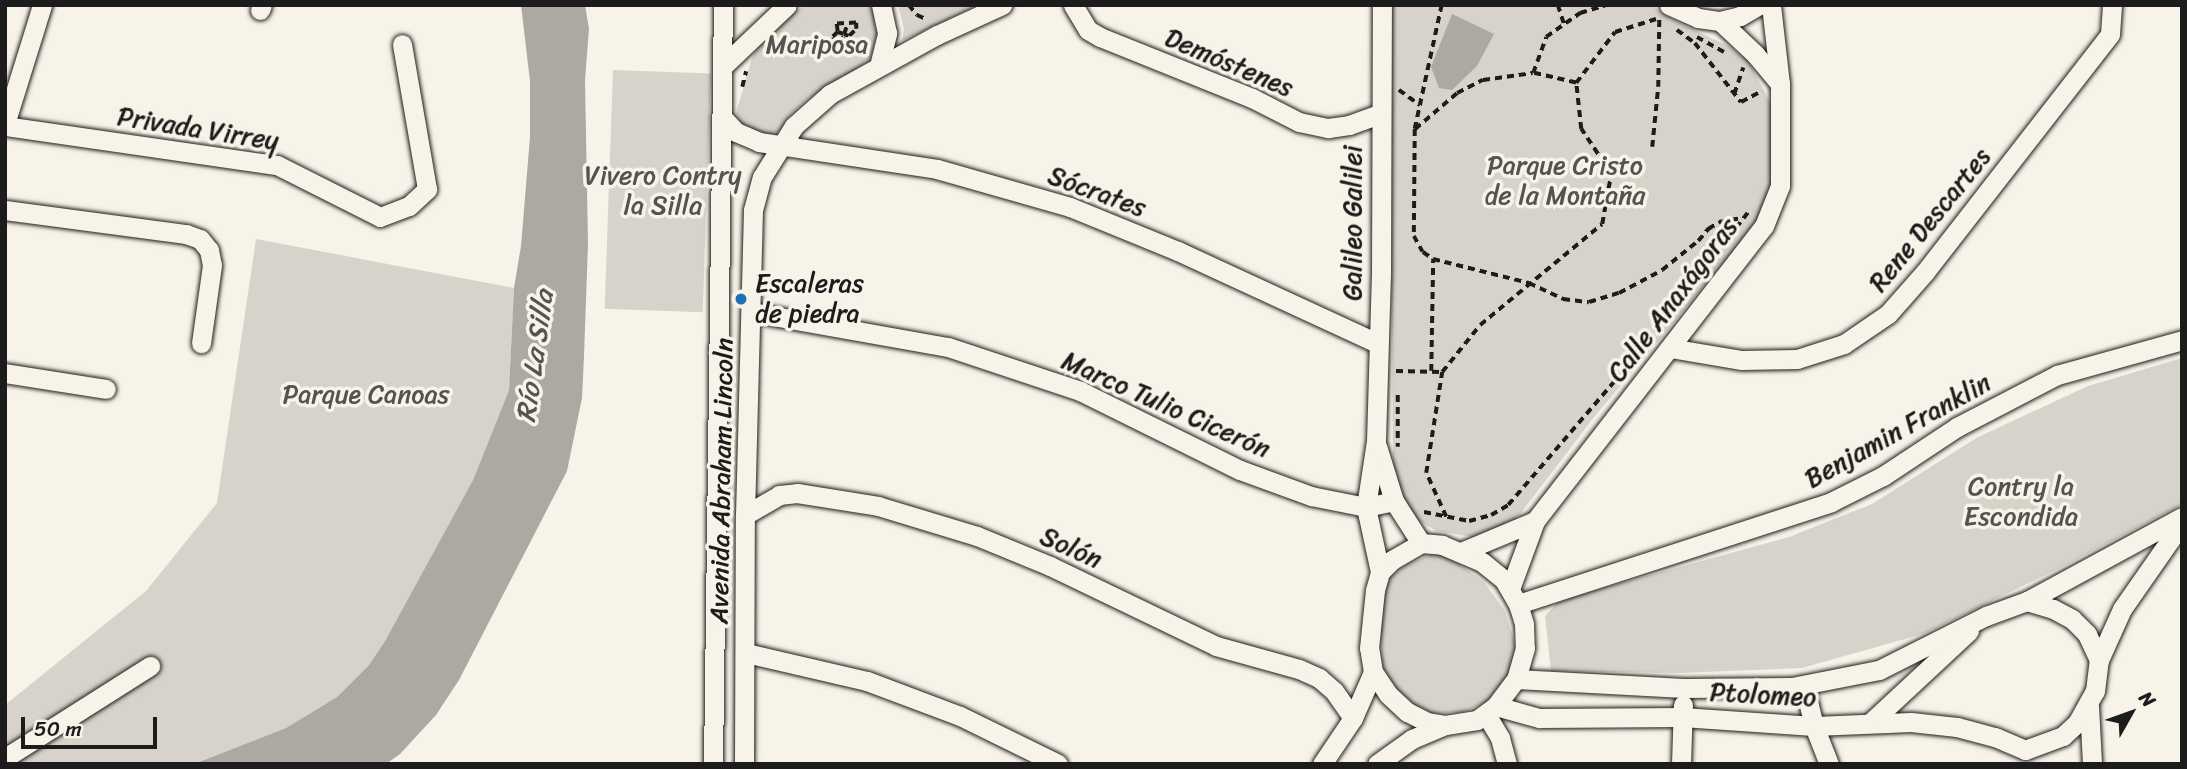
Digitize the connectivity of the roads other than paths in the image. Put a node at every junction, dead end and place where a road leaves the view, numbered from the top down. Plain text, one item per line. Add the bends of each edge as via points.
1 (42, 5) edge
2 (723, 5) edge
3 (787, 5) edge
4 (881, 5) edge
5 (1002, 5) edge
6 (1073, 5) edge
7 (1759, 5) edge
8 (1771, 5) edge
9 (2112, 5) edge
10 (1378, 9) edge
11 (1661, 11) edge
12 (1720, 21) junction
13 (402, 44) dead end
14 (723, 66) junction
15 (879, 66) junction
16 (1771, 87) junction
17 (1380, 114) junction
18 (721, 116) junction
19 (5, 125) edge
20 (781, 143) junction
21 (5, 210) edge
22 (751, 312) junction
23 (2182, 340) edge
24 (201, 343) dead end
25 (1377, 343) junction
26 (1670, 348) junction
27 (5, 373) edge
28 (106, 389) dead end
29 (1376, 441) junction
30 (1394, 501) junction
31 (1366, 507) junction
32 (746, 515) junction
33 (2182, 517) edge
34 (1535, 521) junction
35 (2182, 523) edge
36 (1421, 544) junction
37 (1461, 552) junction
38 (1380, 572) junction
39 (1514, 596) junction
40 (2027, 601) junction
41 (1986, 616) junction
42 (746, 653) junction
43 (2099, 660) junction
44 (150, 666) dead end
45 (1373, 672) junction
46 (1516, 679) junction
47 (1804, 685) junction
48 (1684, 688) junction
49 (2089, 706) junction
50 (1491, 711) junction
51 (1682, 716) junction
52 (1353, 718) junction
53 (1870, 723) junction
54 (1445, 725) junction
55 (1814, 726) junction
56 (2032, 757) edge
57 (5, 758) edge
58 (713, 764) edge
59 (744, 764) edge
60 (1058, 764) edge
61 (1322, 764) edge
62 (1377, 764) edge
63 (1507, 764) edge
64 (1681, 764) edge
65 (1829, 764) edge
66 (2092, 764) edge

1 - 19 street
2 - 14 street, Avenida Abraham Lincoln
3 - 14 street
4 - 15 street via 887,33
5 - 15 street, Avenida Abraham Lincoln
6 - 17 street, Demóstenes via 1087,30 1100,37 1252,98 1299,122 1328,128
7 - 12 street
8 - 16 street, Calle Anaxágoras
9 - 26 street, Rene Descartes via 2110,34 1888,314 1844,344 1797,359 1742,359
10 - 17 street, Galileo Galilei
11 - 12 street
12 - 16 street
13 - 19 street, Privada Virrey via 427,189 409,206 380,217 277,165
14 - 18 street, Avenida Abraham Lincoln
15 - 20 street, Avenida Abraham Lincoln via 811,108
16 - 26 street, Calle Anaxágoras via 1780,186 1764,226
17 - 25 street, Galileo Galilei
18 - 20 street, Sócrates via 745,138
18 - 58 street, Avenida Abraham Lincoln
20 - 22 street, Avenida Abraham Lincoln via 761,177 753,210
20 - 25 street, Sócrates via 937,169 1070,207 1190,256
21 - 24 street via 186,233 200,239 209,250 212,265
22 - 31 street, Marco Tulio Cicerón via 948,347 1080,391 1240,470 1311,496
22 - 32 street, Avenida Abraham Lincoln
23 - 39 street, Benjamin Franklin via 2057,375 1957,427 1883,476 1831,502
25 - 29 street, Galileo Galilei
26 - 34 street, Calle Anaxágoras
27 - 28 street
29 - 30 street, Galileo Galilei
29 - 31 street, Galileo Galilei
30 - 31 street, Marco Tulio Cicerón
30 - 36 street, Galileo Galilei
31 - 38 street, Galileo Galilei
32 - 42 street, Avenida Abraham Lincoln
32 - 52 street, Solón via 779,495 797,493 878,506 977,536 1216,646 1319,678
33 - 40 street, Ptolomeo
34 - 37 street, Calle Anaxágoras
34 - 39 street, Calle Anaxágoras
35 - 43 street via 2122,609
36 - 37 street
36 - 38 street
37 - 39 street via 1493,570
38 - 45 street via 1369,648
39 - 46 street via 1524,624 1525,648
40 - 41 street, Ptolomeo
40 - 43 street via 2073,620 2087,634
41 - 47 street, Ptolomeo via 1879,670
41 - 53 street, Ptolomeo
42 - 59 street, Avenida Abraham Lincoln
42 - 60 street via 867,681 960,716
43 - 49 street via 2099,677
44 - 57 street
45 - 52 street
45 - 54 street via 1407,712
46 - 48 street, Ptolomeo
46 - 50 street
47 - 48 street, Ptolomeo
47 - 55 street
48 - 51 street
49 - 56 street via 2063,736
49 - 66 street
50 - 51 street, Ptolomeo via 1539,718
50 - 54 street via 1477,720
50 - 63 street
51 - 55 street, Ptolomeo
51 - 64 street
52 - 61 street
53 - 55 street, Ptolomeo
53 - 56 street via 1957,727 1995,737
54 - 62 street via 1412,739
55 - 65 street

